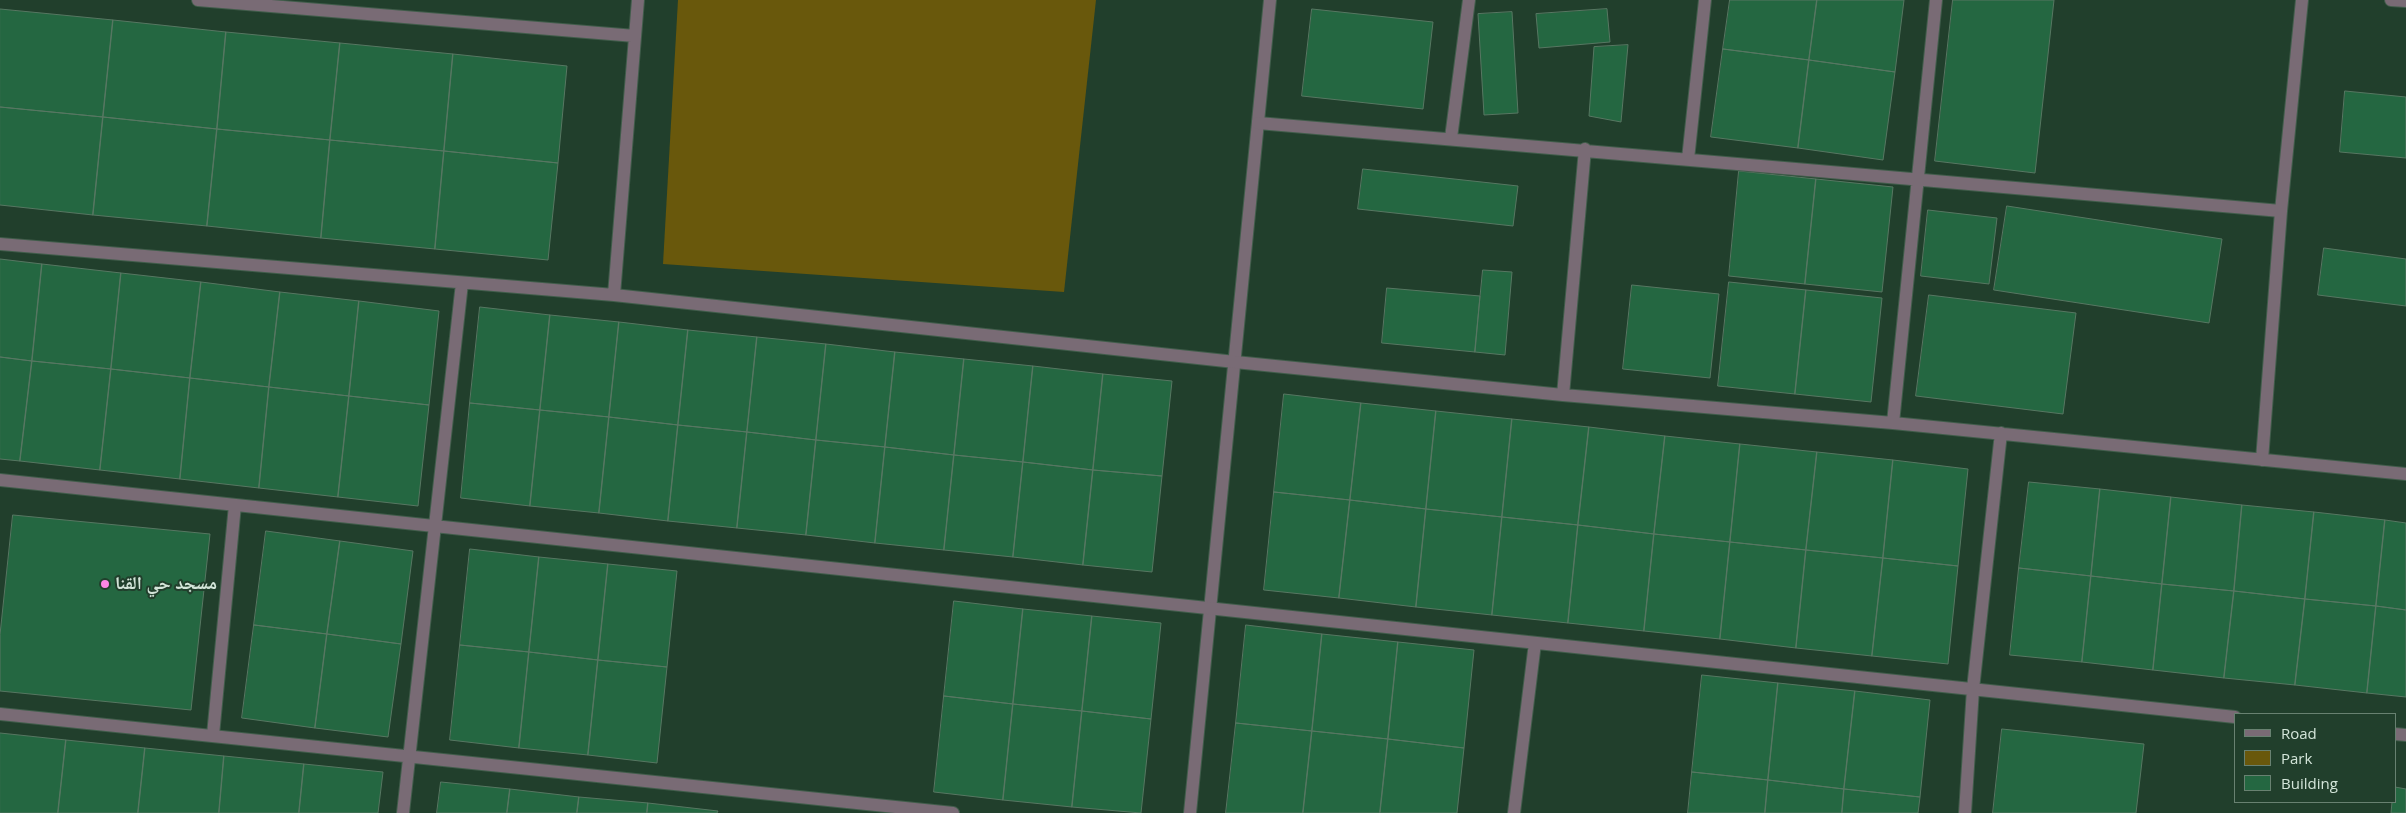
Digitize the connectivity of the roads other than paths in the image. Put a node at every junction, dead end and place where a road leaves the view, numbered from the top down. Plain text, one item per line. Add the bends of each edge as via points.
1 (198, 0) edge
2 (638, 0) edge
3 (1270, 0) edge
4 (1469, 0) edge
5 (1705, 0) edge
6 (1936, 0) edge
7 (2302, 0) edge
8 (2391, 0) edge
9 (2406, 1) edge
10 (635, 36) junction
11 (1258, 123) junction
12 (1451, 138) junction
13 (1585, 149) junction
14 (1688, 158) junction
15 (1918, 181) junction
16 (2281, 211) junction
17 (0, 244) edge
18 (462, 283) junction
19 (614, 295) junction
20 (1235, 362) junction
21 (1563, 395) junction
22 (1893, 423) junction
23 (2001, 434) junction
24 (2262, 460) junction
25 (2406, 474) edge
26 (0, 480) edge
27 (235, 505) junction
28 (436, 527) junction
29 (1210, 608) junction
30 (1535, 643) junction
31 (1973, 689) junction
32 (0, 714) edge
33 (2234, 717) edge
34 (212, 735) junction
35 (409, 756) junction
36 (403, 813) edge
37 (953, 813) edge
38 (1190, 813) edge
39 (1514, 813) edge
40 (1964, 813) edge

1 - 10 street
2 - 10 street
3 - 11 street
4 - 12 street
5 - 14 street
6 - 15 street
7 - 16 street
8 - 9 street
10 - 19 street
11 - 12 street
11 - 20 street
12 - 13 street
13 - 14 street
13 - 21 street
14 - 15 street
15 - 16 street
15 - 22 street
16 - 24 street
17 - 18 street
18 - 19 street
18 - 28 street
19 - 20 street
20 - 21 street
20 - 29 street
21 - 22 street
22 - 23 street
23 - 24 street
23 - 31 street
24 - 25 street
26 - 27 street
27 - 28 street
27 - 34 street
28 - 29 street
28 - 35 street
29 - 30 street
29 - 38 street
30 - 31 street
30 - 39 street
31 - 33 street
31 - 40 street
32 - 34 street
34 - 35 street
35 - 36 street
35 - 37 street

